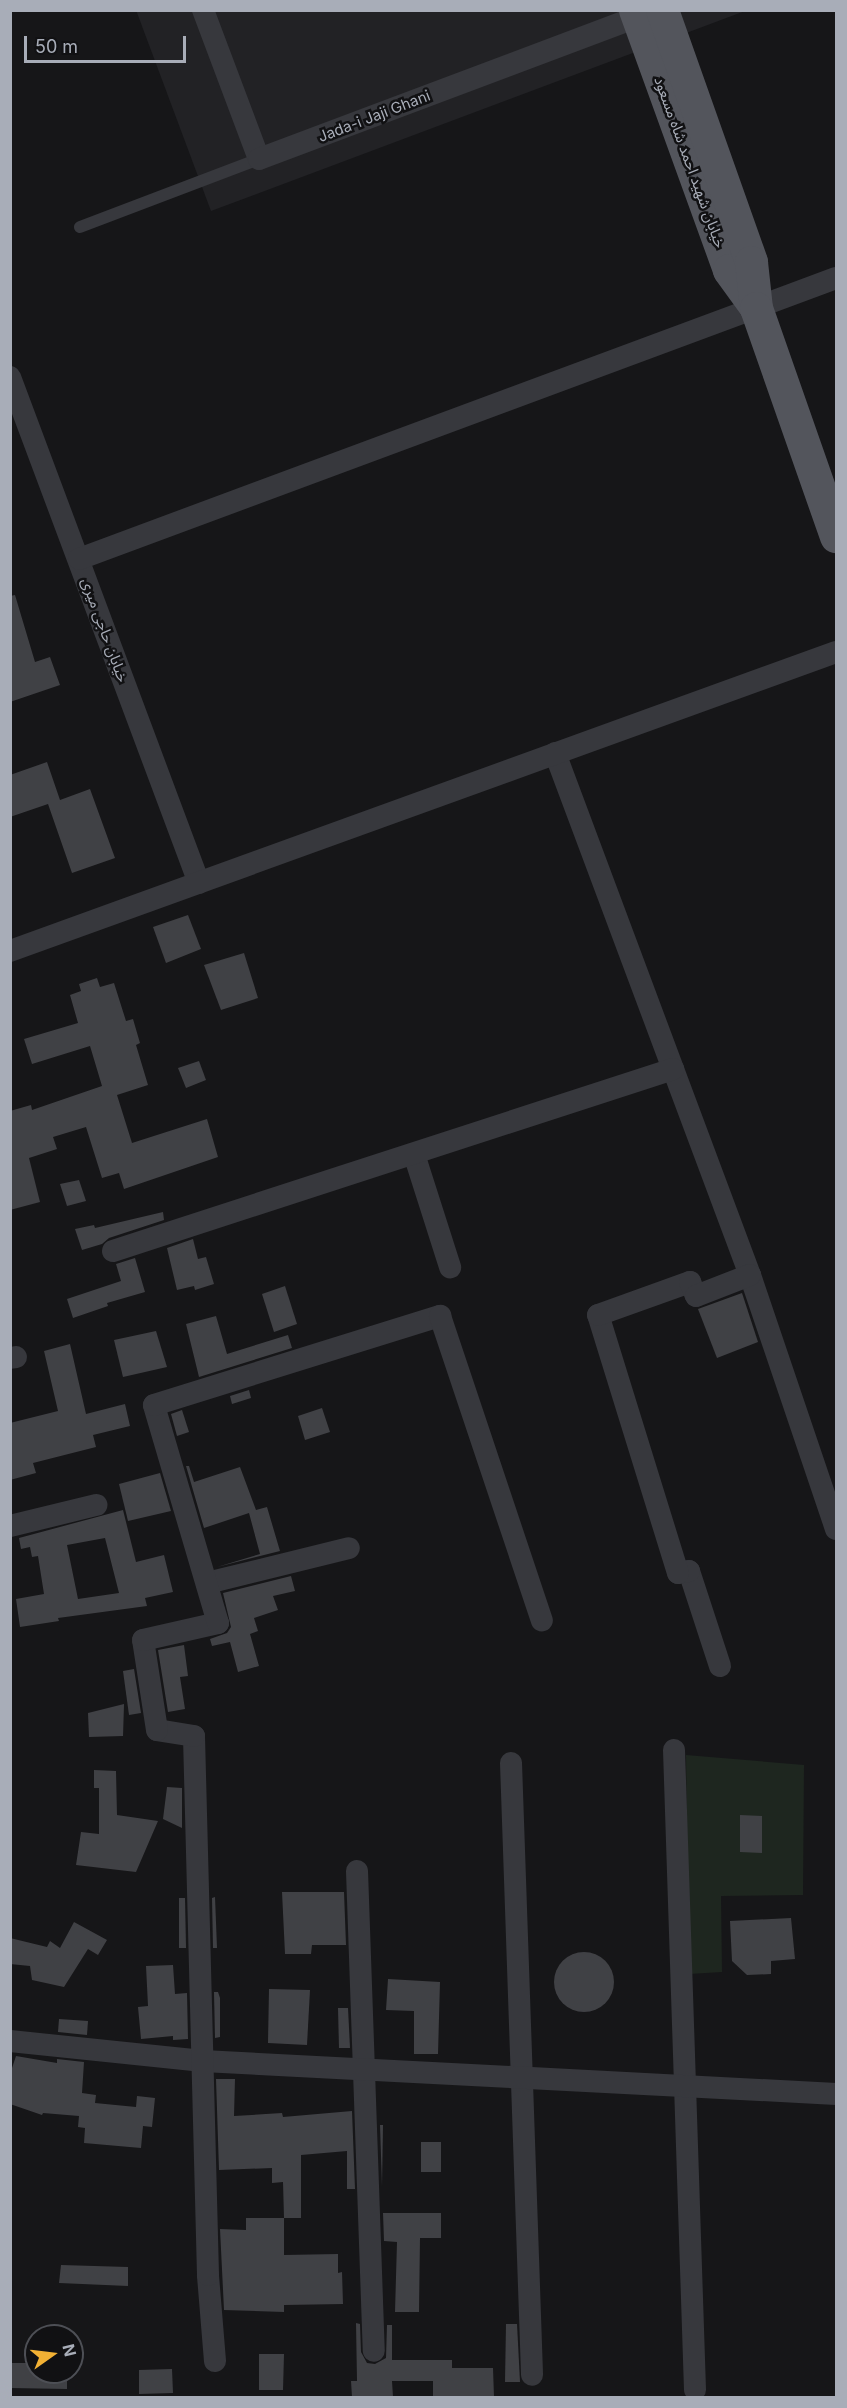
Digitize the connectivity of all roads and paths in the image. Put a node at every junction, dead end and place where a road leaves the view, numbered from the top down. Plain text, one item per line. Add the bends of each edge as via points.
1 (203, 10) edge
2 (645, 13) edge
3 (260, 159) junction
4 (80, 226) dead end
5 (837, 278) edge
6 (756, 308) junction
7 (10, 377) edge
8 (837, 536) edge
9 (79, 559) junction
10 (837, 652) edge
11 (555, 753) junction
12 (199, 883) junction
13 (10, 951) edge
14 (674, 1069) junction
15 (414, 1154) junction
16 (113, 1251) dead end
17 (450, 1267) dead end
18 (750, 1275) junction
19 (96, 1505) dead end
20 (10, 1526) edge
21 (837, 1529) edge
22 (349, 1548) dead end
23 (207, 1583) junction
24 (542, 1620) dead end
25 (720, 1666) dead end
26 (674, 1750) dead end
27 (511, 1763) dead end
28 (357, 1871) dead end
29 (12, 2045) edge
30 (202, 2061) junction
31 (362, 2069) junction
32 (523, 2078) junction
33 (685, 2086) junction
34 (837, 2094) edge
35 (374, 2351) dead end
36 (215, 2361) dead end
37 (532, 2375) dead end
38 (695, 2390) dead end

1 - 3 street
2 - 3 street, Jada-i Jaji Ghani
2 - 6 main road, خیابان شهید احمد شاه مسعود via 751,262
3 - 4 lane
5 - 6 street
6 - 8 main road, خیابان شهید احمد شاه مسعود
6 - 9 street
7 - 9 street, خیابان حاجی میری
9 - 12 street, خیابان حاجی میری
10 - 11 street
11 - 12 street
11 - 14 street
12 - 13 street
14 - 15 street
14 - 18 street
15 - 16 street
15 - 17 street
18 - 21 street
18 - 25 street via 696,1296 690,1282 598,1315 678,1573 689,1571
19 - 20 street
22 - 23 street
23 - 24 street via 153,1405 440,1316
23 - 30 street via 218,1623 143,1641 157,1730 194,1736
26 - 33 street
27 - 32 street
28 - 31 street
29 - 30 street
30 - 31 street
30 - 36 street via 208,2275
31 - 32 street
31 - 35 street
32 - 33 street
32 - 37 street
33 - 34 street
33 - 38 street

